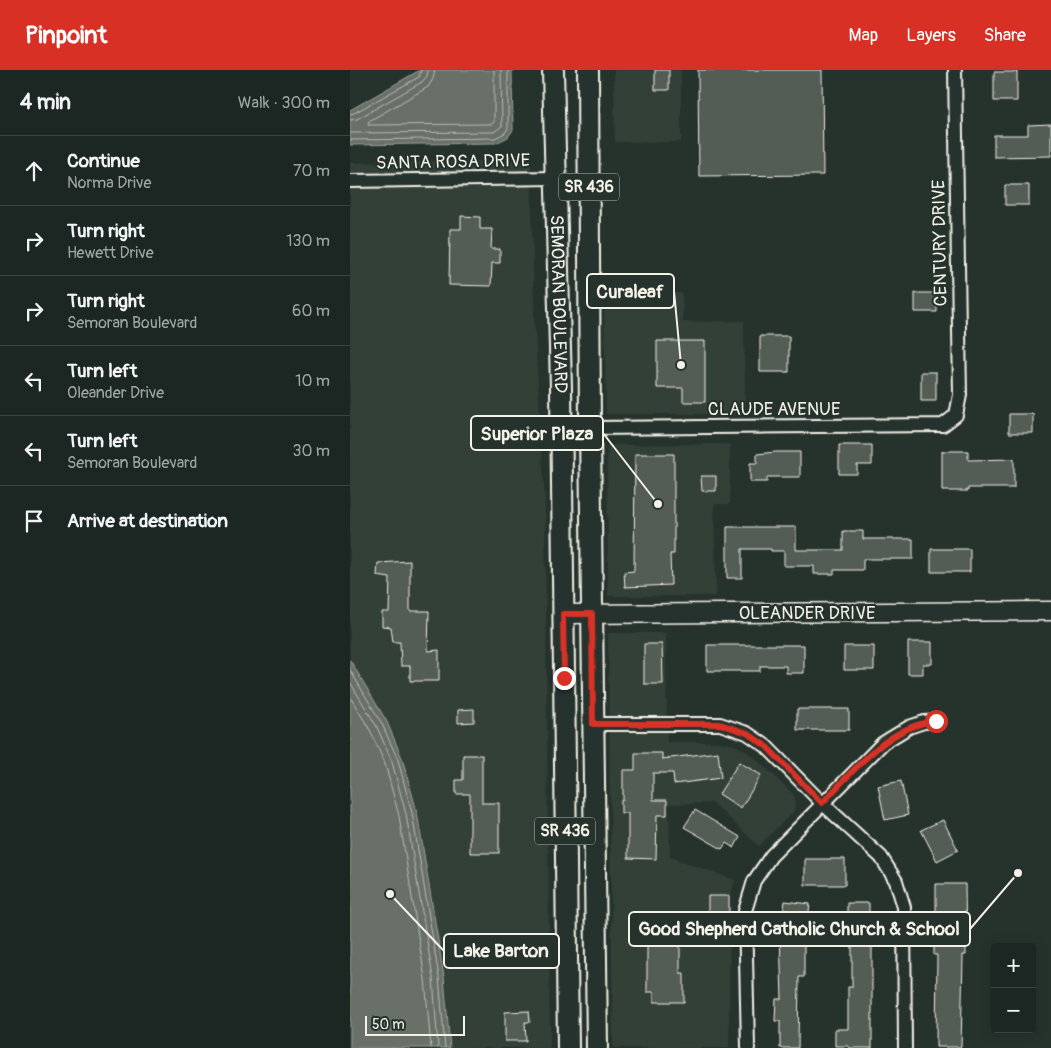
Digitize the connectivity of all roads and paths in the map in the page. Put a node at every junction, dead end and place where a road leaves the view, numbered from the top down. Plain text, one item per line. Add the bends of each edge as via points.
1 (553, 70) edge
2 (588, 70) edge
3 (955, 70) edge
4 (556, 178) junction
5 (350, 181) edge
6 (956, 415) joint
7 (590, 428) junction
8 (1051, 612) edge
9 (563, 614) junction
10 (592, 614) junction
11 (936, 721) dead end
12 (593, 724) junction
13 (822, 803) junction
14 (568, 1048) edge
15 (597, 1048) edge
16 (748, 1048) edge
17 (905, 1048) edge

1 - 4 main road, SEMORAN BOULEVARD / SR 436
2 - 7 main road, SEMORAN BOULEVARD / SR 436
3 - 6 street, CENTURY DRIVE via 960,395
4 - 5 street, SANTA ROSA DRIVE
4 - 9 main road, SEMORAN BOULEVARD / SR 436
6 - 7 street, CLAUDE AVENUE via 943,426
7 - 10 main road, SEMORAN BOULEVARD / SR 436
8 - 10 street, OLEANDER DRIVE
9 - 10 street, OLEANDER DRIVE
9 - 14 main road, SEMORAN BOULEVARD / SR 436
10 - 12 main road, SEMORAN BOULEVARD / SR 436
11 - 13 street via 909,727 883,743
12 - 13 street via 720,724 747,733 766,746
12 - 15 main road, SEMORAN BOULEVARD / SR 436
13 - 16 street via 770,856 754,881 745,911
13 - 17 street via 881,857 896,881 904,908

